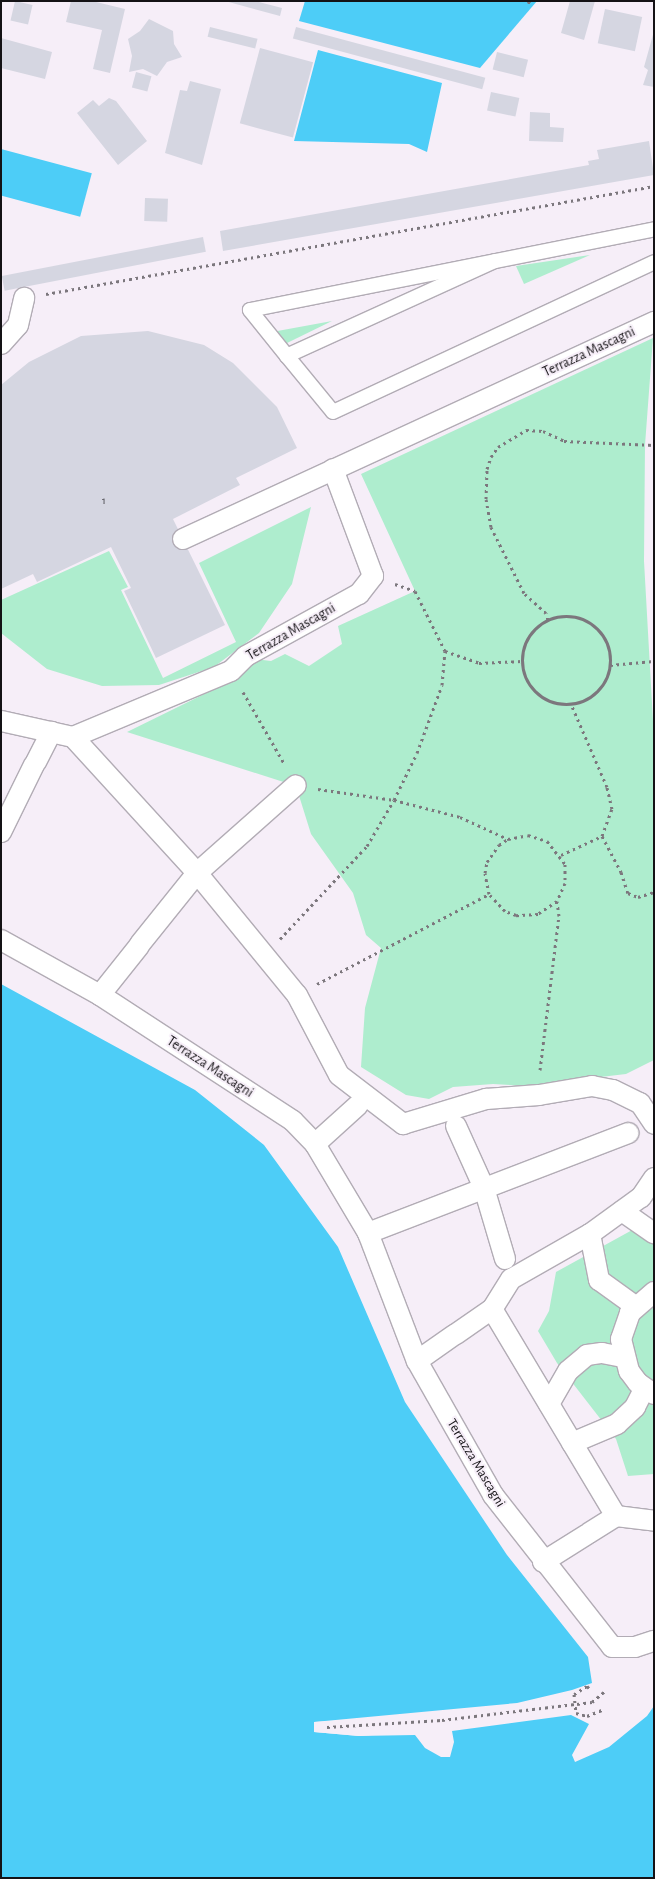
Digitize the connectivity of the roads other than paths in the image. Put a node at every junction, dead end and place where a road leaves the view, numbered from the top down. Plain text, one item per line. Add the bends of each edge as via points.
1 (648, 231) edge
2 (495, 260) junction
3 (654, 262) edge
4 (24, 298) road end
5 (654, 322) edge
6 (1, 344) edge
7 (287, 356) junction
8 (333, 469) junction
9 (183, 538) dead end
10 (1, 721) edge
11 (51, 732) junction
12 (73, 737) junction
13 (296, 786) road end
14 (1, 832) edge
15 (197, 872) junction
16 (1, 940) edge
17 (100, 995) junction
18 (361, 1102) junction
19 (454, 1119) junction
20 (654, 1124) edge
21 (316, 1144) junction
22 (654, 1178) edge
23 (484, 1188) junction
24 (622, 1211) junction
25 (368, 1233) junction
26 (654, 1233) edge
27 (590, 1234) junction
28 (507, 1266) junction
29 (654, 1292) edge
30 (635, 1306) junction
31 (492, 1309) junction
32 (623, 1357) junction
33 (417, 1361) junction
34 (649, 1391) edge
35 (549, 1404) junction
36 (572, 1443) junction
37 (616, 1516) junction
38 (654, 1521) edge
39 (543, 1562) junction
40 (654, 1640) edge

1 - 2 lane
2 - 7 lane
2 - 7 lane via 250,310
3 - 7 lane via 333,412
4 - 6 street via 18,325
5 - 8 street, Terrazza Mascagni
8 - 9 street, Terrazza Mascagni
8 - 12 street, Terrazza Mascagni via 373,576 359,594 246,656 231,671
10 - 11 street
11 - 12 street
11 - 14 street
12 - 15 street
13 - 15 street
15 - 17 street
15 - 18 street via 297,995 339,1075
16 - 17 street, Terrazza Mascagni
17 - 21 street, Terrazza Mascagni via 293,1121
18 - 19 street via 403,1124
18 - 21 street
19 - 20 street via 486,1099 592,1086 612,1090 640,1103
19 - 23 street
20 - 23 street
21 - 25 street, Terrazza Mascagni
22 - 24 street via 641,1197
23 - 25 street
23 - 28 street
24 - 26 street
24 - 27 street
25 - 33 street, Terrazza Mascagni
27 - 28 street
27 - 30 street via 599,1280
28 - 31 street
29 - 30 street
30 - 32 street via 623,1330
31 - 33 street
31 - 35 street
32 - 34 street via 633,1378
32 - 35 street via 602,1353 587,1355 568,1371
33 - 39 street, Terrazza Mascagni via 493,1495
34 - 36 street via 617,1424
35 - 36 street
36 - 37 street
37 - 38 street
37 - 39 street
39 - 40 street, Terrazza Mascagni via 612,1647 635,1647

